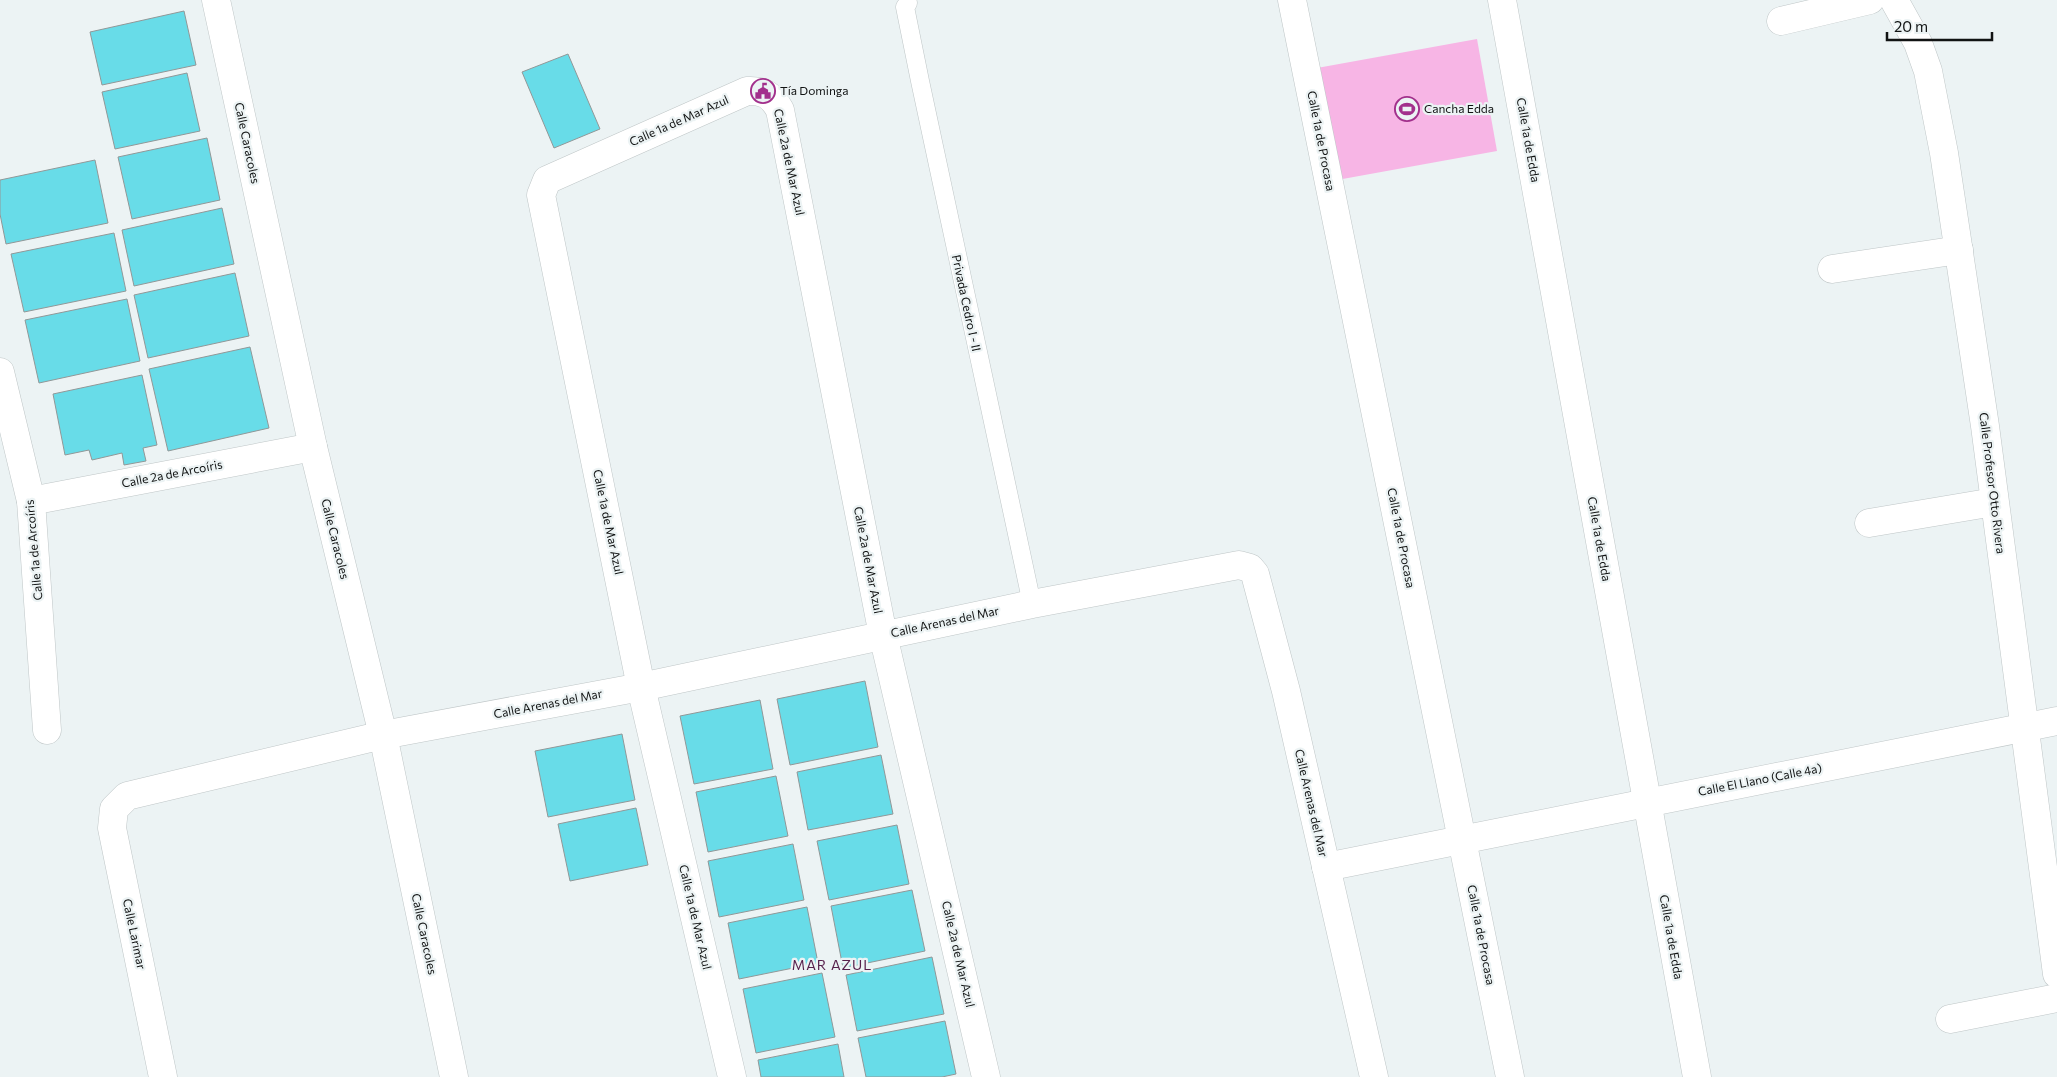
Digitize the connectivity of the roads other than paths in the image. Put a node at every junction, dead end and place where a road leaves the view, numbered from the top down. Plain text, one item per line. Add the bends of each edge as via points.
1 (216, 0) edge
2 (1292, 0) edge
3 (1502, 0) edge
4 (1870, 0) edge
5 (1894, 0) edge
6 (908, 3) dead end
7 (1781, 21) dead end
8 (747, 90) joint
9 (1959, 250) junction
10 (1832, 269) dead end
11 (0, 372) edge
12 (312, 447) junction
13 (32, 501) junction
14 (1994, 502) junction
15 (1869, 523) dead end
16 (1032, 604) junction
17 (883, 635) junction
18 (641, 687) junction
19 (2057, 721) edge
20 (2026, 728) junction
21 (47, 730) dead end
22 (383, 736) junction
23 (127, 796) joint
24 (1646, 802) junction
25 (1462, 839) junction
26 (1326, 867) junction
27 (2057, 974) edge
28 (2057, 998) edge
29 (1950, 1019) dead end
30 (163, 1077) edge
31 (454, 1077) edge
32 (732, 1077) edge
33 (986, 1077) edge
34 (1374, 1077) edge
35 (1510, 1077) edge
36 (1697, 1077) edge

1 - 12 street, Calle Caracoles
2 - 25 street, Calle 1a de Procasa
3 - 24 street, Calle 1a de Edda
4 - 7 street
5 - 9 street, Calle Profesor Otto Rivera via 1918,43 1928,71
6 - 16 lane, Privada Cedro I - II via 905,7 922,91
8 - 17 street, Calle 2a de Mar Azul via 760,90 774,99 780,110
8 - 18 street, Calle 1a de Mar Azul via 547,180 541,196
9 - 10 street
9 - 14 street, Calle Profesor Otto Rivera
11 - 13 street, Calle 1a de Arcoíris
12 - 13 street, Calle 2a de Arcoíris
12 - 22 street, Calle Caracoles
13 - 21 street, Calle 1a de Arcoíris
14 - 15 street
14 - 20 street, Calle Profesor Otto Rivera
16 - 17 street, Calle Arenas del Mar
16 - 26 street, Calle Arenas del Mar via 1239,565 1250,568 1255,574 1286,690
17 - 18 street, Calle Arenas del Mar
17 - 33 street, Calle 2a de Mar Azul
18 - 22 street, Calle Arenas del Mar
18 - 32 street, Calle 1a de Mar Azul
19 - 20 street, Calle El Llano (Calle 4a)
20 - 24 street, Calle El Llano (Calle 4a)
20 - 27 street, Calle Profesor Otto Rivera
22 - 23 street, Calle Arenas del Mar
22 - 31 street, Calle Caracoles
23 - 30 street, Calle Larimar via 114,809 112,828
24 - 25 street, Calle El Llano (Calle 4a)
24 - 36 street, Calle 1a de Edda
25 - 26 street, Calle El Llano (Calle 4a)
25 - 35 street, Calle 1a de Procasa
26 - 34 street, Calle Arenas del Mar
28 - 29 street

